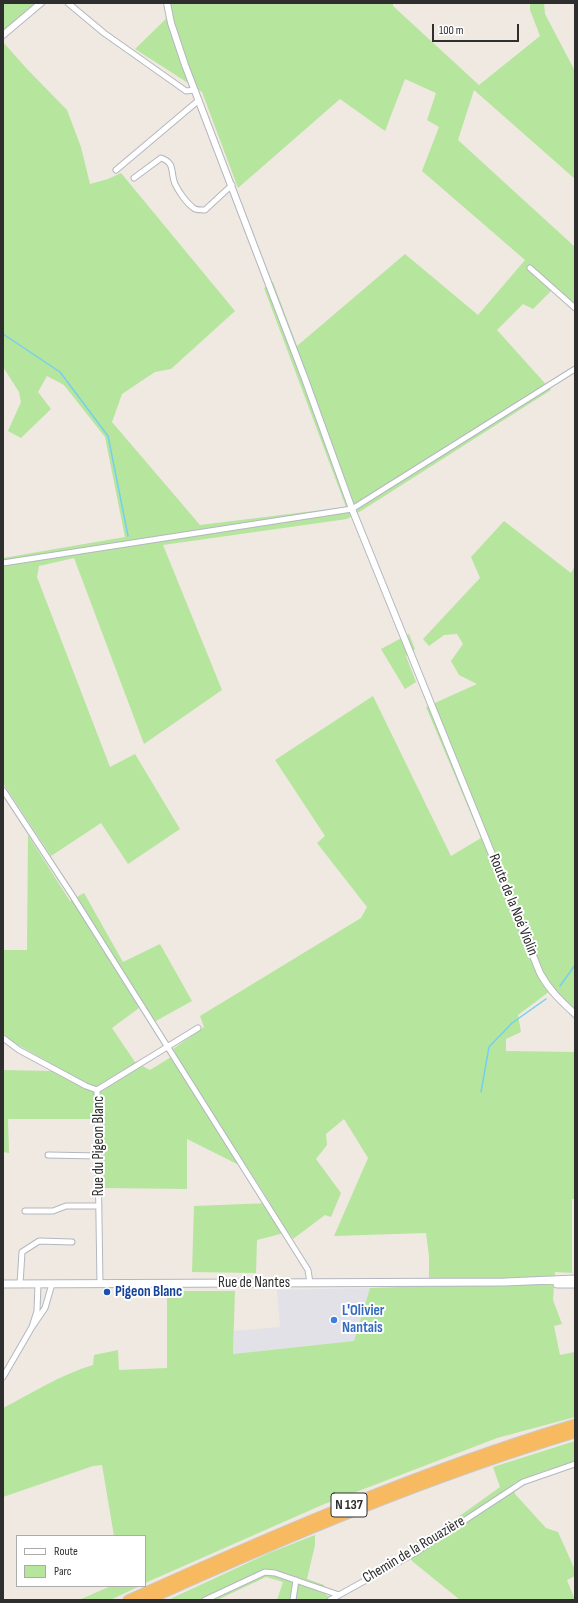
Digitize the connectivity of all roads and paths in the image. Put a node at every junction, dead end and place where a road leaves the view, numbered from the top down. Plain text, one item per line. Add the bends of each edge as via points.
1 (41, 3) edge
2 (68, 3) edge
3 (167, 3) edge
4 (3, 35) edge
5 (195, 90) junction
6 (199, 100) junction
7 (116, 170) dead end
8 (134, 178) dead end
9 (232, 185) junction
10 (530, 268) dead end
11 (575, 308) edge
12 (575, 369) edge
13 (352, 509) junction
14 (3, 563) edge
15 (3, 790) edge
16 (575, 1014) edge
17 (198, 1028) dead end
18 (3, 1038) edge
19 (167, 1047) junction
20 (97, 1090) junction
21 (48, 1155) dead end
22 (99, 1156) junction
23 (99, 1206) junction
24 (25, 1211) dead end
25 (72, 1242) dead end
26 (575, 1279) edge
27 (505, 1282) junction
28 (310, 1283) junction
29 (3, 1284) edge
30 (20, 1284) junction
31 (38, 1284) junction
32 (52, 1284) junction
33 (100, 1284) junction
34 (575, 1284) edge
35 (32, 1327) junction
36 (3, 1377) edge
37 (575, 1424) edge
38 (575, 1433) edge
39 (575, 1464) edge
40 (296, 1580) junction
41 (339, 1595) junction
42 (128, 1600) edge
43 (148, 1600) edge
44 (205, 1600) edge
45 (293, 1600) edge
46 (330, 1600) edge

1 - 4 street
2 - 5 street via 104,33 186,91
3 - 5 street, Route de la Noé Violin via 171,23
5 - 6 street, Route de la Noé Violin
6 - 7 street
6 - 9 street, Route de la Noé Violin
8 - 9 street via 161,158 167,160 173,168 175,183 185,199 196,209 204,210
9 - 13 street, Route de la Noé Violin
10 - 11 street
12 - 13 street
13 - 14 street
13 - 16 street, Route de la Noé Violin via 540,973 554,994
15 - 19 street
17 - 19 street, Rue du Pigeon Blanc
18 - 20 street via 19,1050
19 - 20 street, Rue du Pigeon Blanc
19 - 28 street via 308,1270
20 - 22 street, Rue du Pigeon Blanc
21 - 22 street
22 - 23 street, Rue du Pigeon Blanc
23 - 24 street via 66,1206 53,1211
23 - 33 street, Rue du Pigeon Blanc
25 - 30 street via 39,1241 22,1252
26 - 27 main road, Rue de Nantes
27 - 28 main road, Rue de Nantes
27 - 34 main road, Rue de Nantes
28 - 33 main road, Rue de Nantes
29 - 30 main road, Rue de Nantes
30 - 31 main road, Rue de Nantes
31 - 32 main road, Rue de Nantes
31 - 35 street via 37,1311
32 - 33 main road, Rue de Nantes
32 - 35 street via 45,1308
35 - 36 street
37 - 42 highway, N 137 via 380,1492
38 - 43 highway, N 137 via 490,1460 395,1496 271,1546
39 - 41 street, Chemin de la Rouazière via 523,1482 415,1553
40 - 41 street
40 - 44 street via 265,1572
40 - 45 street
41 - 46 street, Chemin de la Rouazière

